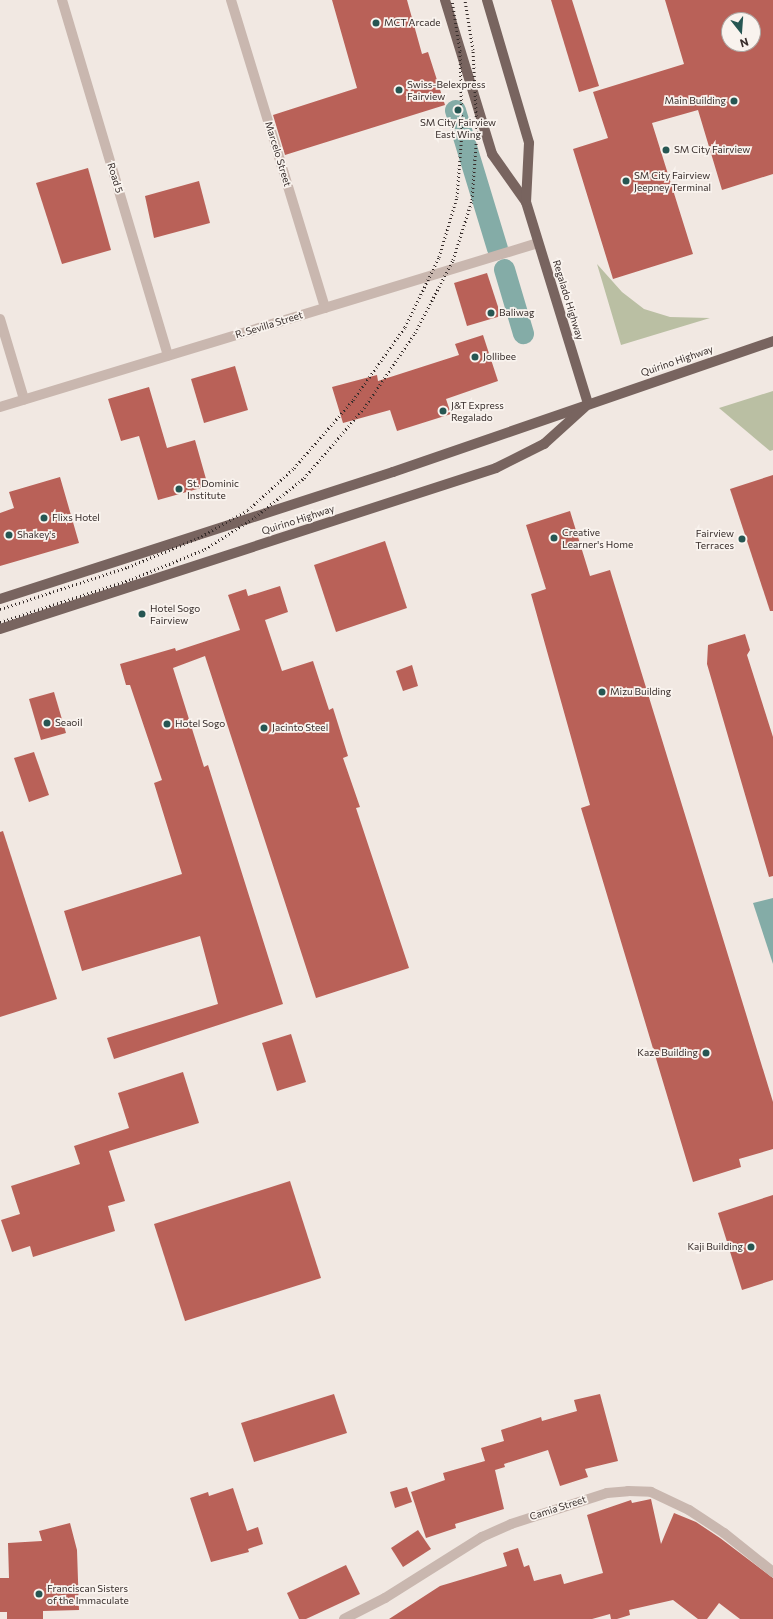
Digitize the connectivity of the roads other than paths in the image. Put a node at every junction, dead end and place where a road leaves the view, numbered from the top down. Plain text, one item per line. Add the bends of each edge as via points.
1 (62, 0) edge
2 (231, 0) edge
3 (445, 0) edge
4 (487, 0) edge
5 (526, 202) junction
6 (538, 242) junction
7 (325, 308) junction
8 (0, 319) edge
9 (773, 341) edge
10 (168, 356) junction
11 (24, 399) junction
12 (588, 404) junction
13 (0, 407) edge
14 (0, 599) edge
15 (0, 629) edge
16 (773, 1572) edge
17 (344, 1619) edge

1 - 10 street, Road 5
2 - 7 street, Marcelo Street
3 - 5 main road, Regalado Highway via 492,154
4 - 5 main road, Regalado Highway via 529,143
5 - 6 main road, Regalado Highway
6 - 7 street, R. Sevilla Street
6 - 12 main road, Regalado Highway
7 - 10 street, R. Sevilla Street
8 - 11 street
9 - 12 main road, Quirino Highway
10 - 11 street, R. Sevilla Street
11 - 13 street, R. Sevilla Street
12 - 14 main road, Quirino Highway via 386,474
12 - 15 main road, Quirino Highway via 544,444 496,468
16 - 17 street, Camia Street via 724,1533 689,1510 664,1498 651,1492 607,1493 511,1524 482,1537 385,1598

